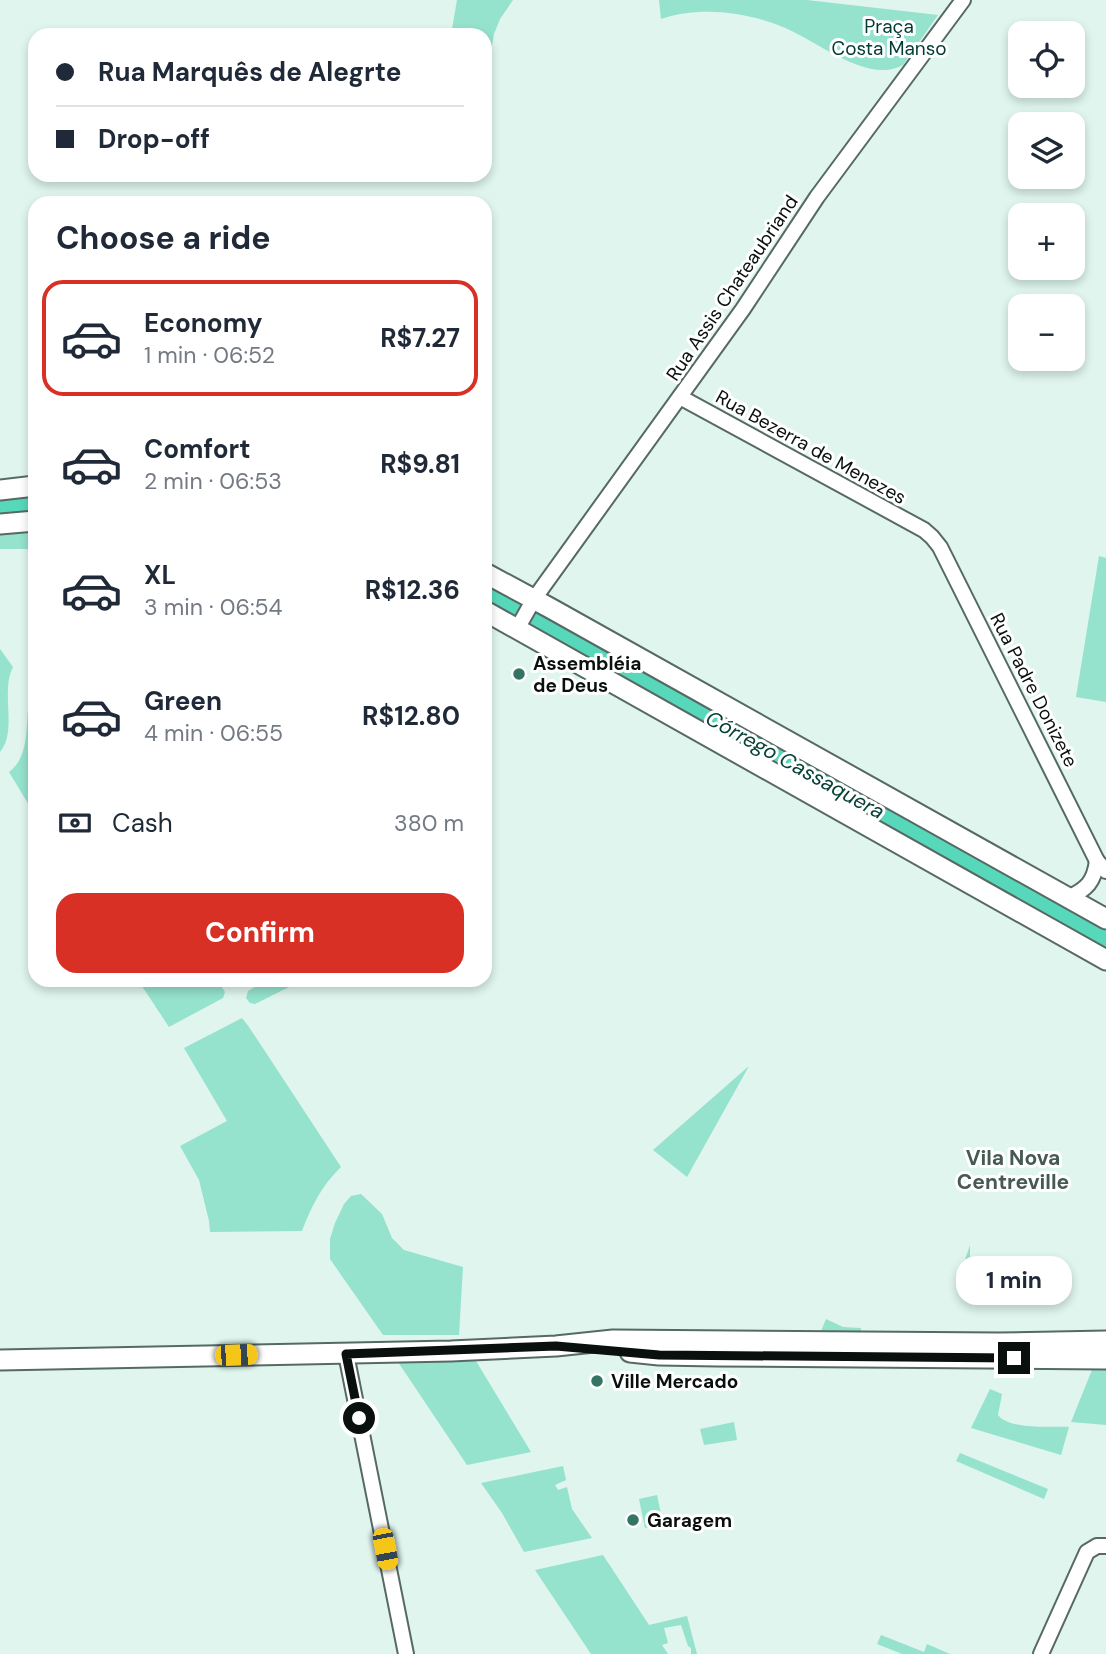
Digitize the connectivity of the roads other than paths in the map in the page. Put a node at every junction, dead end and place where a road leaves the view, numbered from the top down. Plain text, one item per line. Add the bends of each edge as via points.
1 (963, 0) edge
2 (680, 397) junction
3 (28, 487) edge
4 (0, 490) edge
5 (28, 522) edge
6 (0, 524) edge
7 (924, 530) joint
8 (492, 580) edge
9 (492, 612) edge
10 (525, 615) junction
11 (1101, 866) edge
12 (1068, 898) junction
13 (1106, 919) edge
14 (1106, 960) edge
15 (1106, 1341) edge
16 (556, 1346) junction
17 (346, 1354) junction
18 (1106, 1359) edge
19 (0, 1360) edge
20 (1106, 1546) edge
21 (406, 1654) edge
22 (1041, 1654) edge

1 - 2 street, Rua Assis Chateaubriand via 817,197
2 - 7 street, Rua Bezerra de Menezes
2 - 10 street, Rua Assis Chateaubriand
3 - 4 main road
5 - 6 main road
7 - 11 street, Rua Padre Donizete via 940,547
8 - 10 main road
9 - 10 main road
10 - 12 main road
10 - 14 main road
11 - 12 street via 1080,892
12 - 13 main road
15 - 16 main road via 614,1340
16 - 17 main road
16 - 18 main road via 681,1355
17 - 19 main road
17 - 21 street
20 - 22 street via 1087,1552

